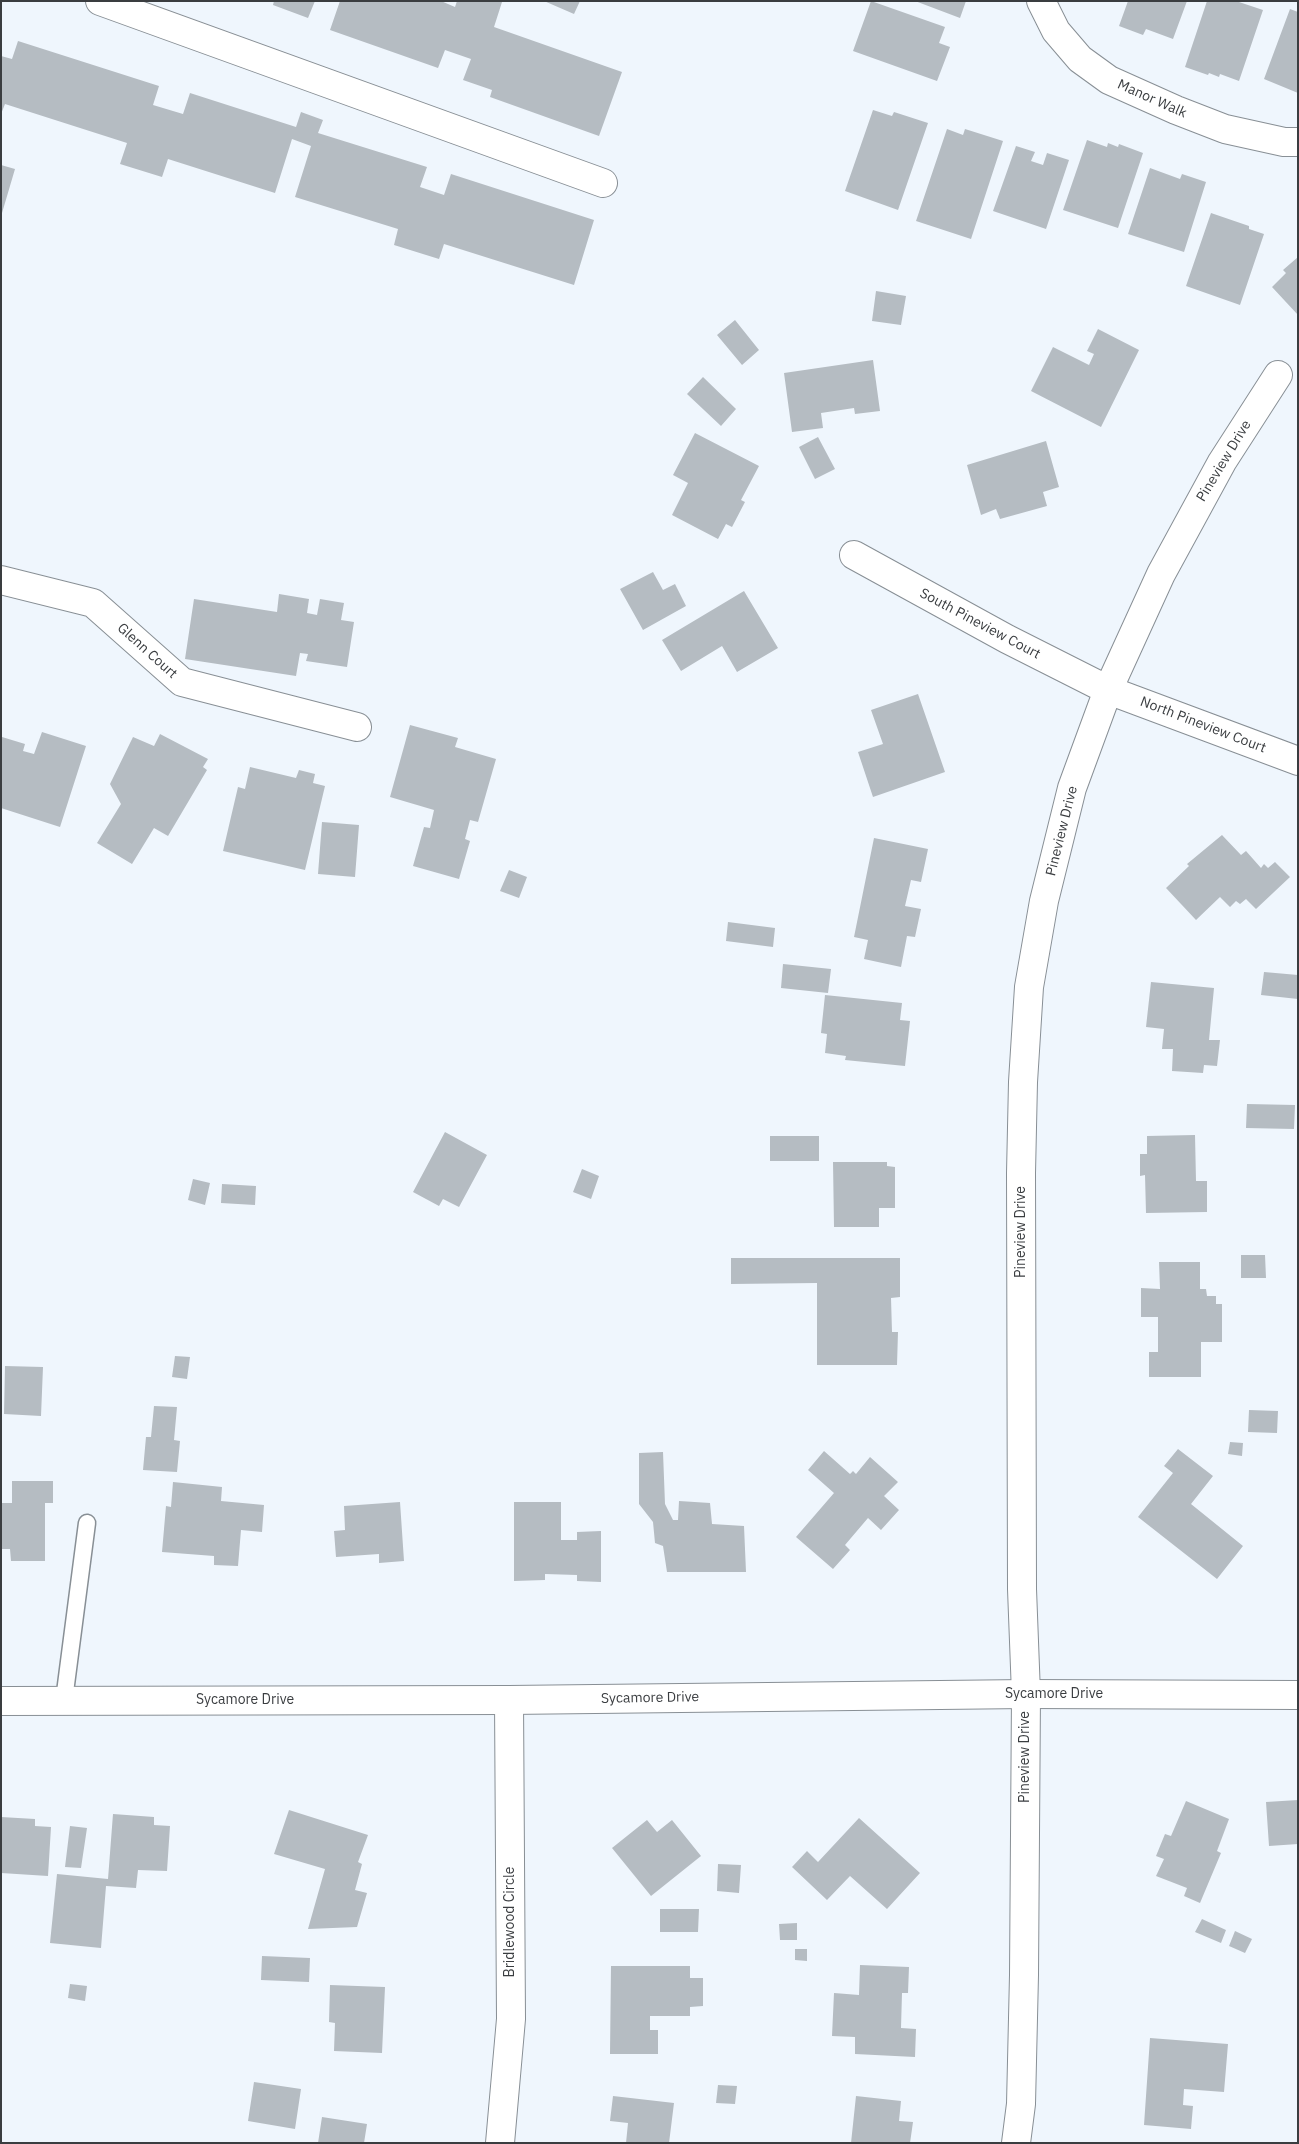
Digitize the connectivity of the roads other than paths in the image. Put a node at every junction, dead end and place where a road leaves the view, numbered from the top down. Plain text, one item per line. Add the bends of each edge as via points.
1 (100, 1) edge
2 (1041, 1) edge
3 (1298, 142) edge
4 (602, 183) dead end
5 (1278, 375) dead end
6 (854, 555) dead end
7 (1, 580) edge
8 (1108, 690) junction
9 (357, 727) dead end
10 (1298, 761) edge
11 (87, 1523) dead end
12 (1026, 1694) junction
13 (1298, 1695) edge
14 (64, 1700) junction
15 (509, 1700) junction
16 (1, 1701) edge
17 (500, 2143) edge
18 (1016, 2143) edge

1 - 4 street
2 - 3 street, Manor Walk via 1056,31 1080,59 1109,80 1224,129
5 - 8 street, Pineview Drive via 1222,462 1165,566
6 - 8 street, South Pineview Court via 1006,639
7 - 9 street, Glenn Court via 93,603 182,682
8 - 10 street, North Pineview Court
8 - 12 street, Pineview Drive via 1072,788 1044,901 1029,987 1021,1173 1022,1589
11 - 14 lane
12 - 13 street, Sycamore Drive
12 - 15 street, Sycamore Drive
12 - 18 street, Pineview Drive via 1024,1975 1021,2104
14 - 15 street, Sycamore Drive
14 - 16 street, Sycamore Drive
15 - 17 street, Bridlewood Circle via 511,2020

